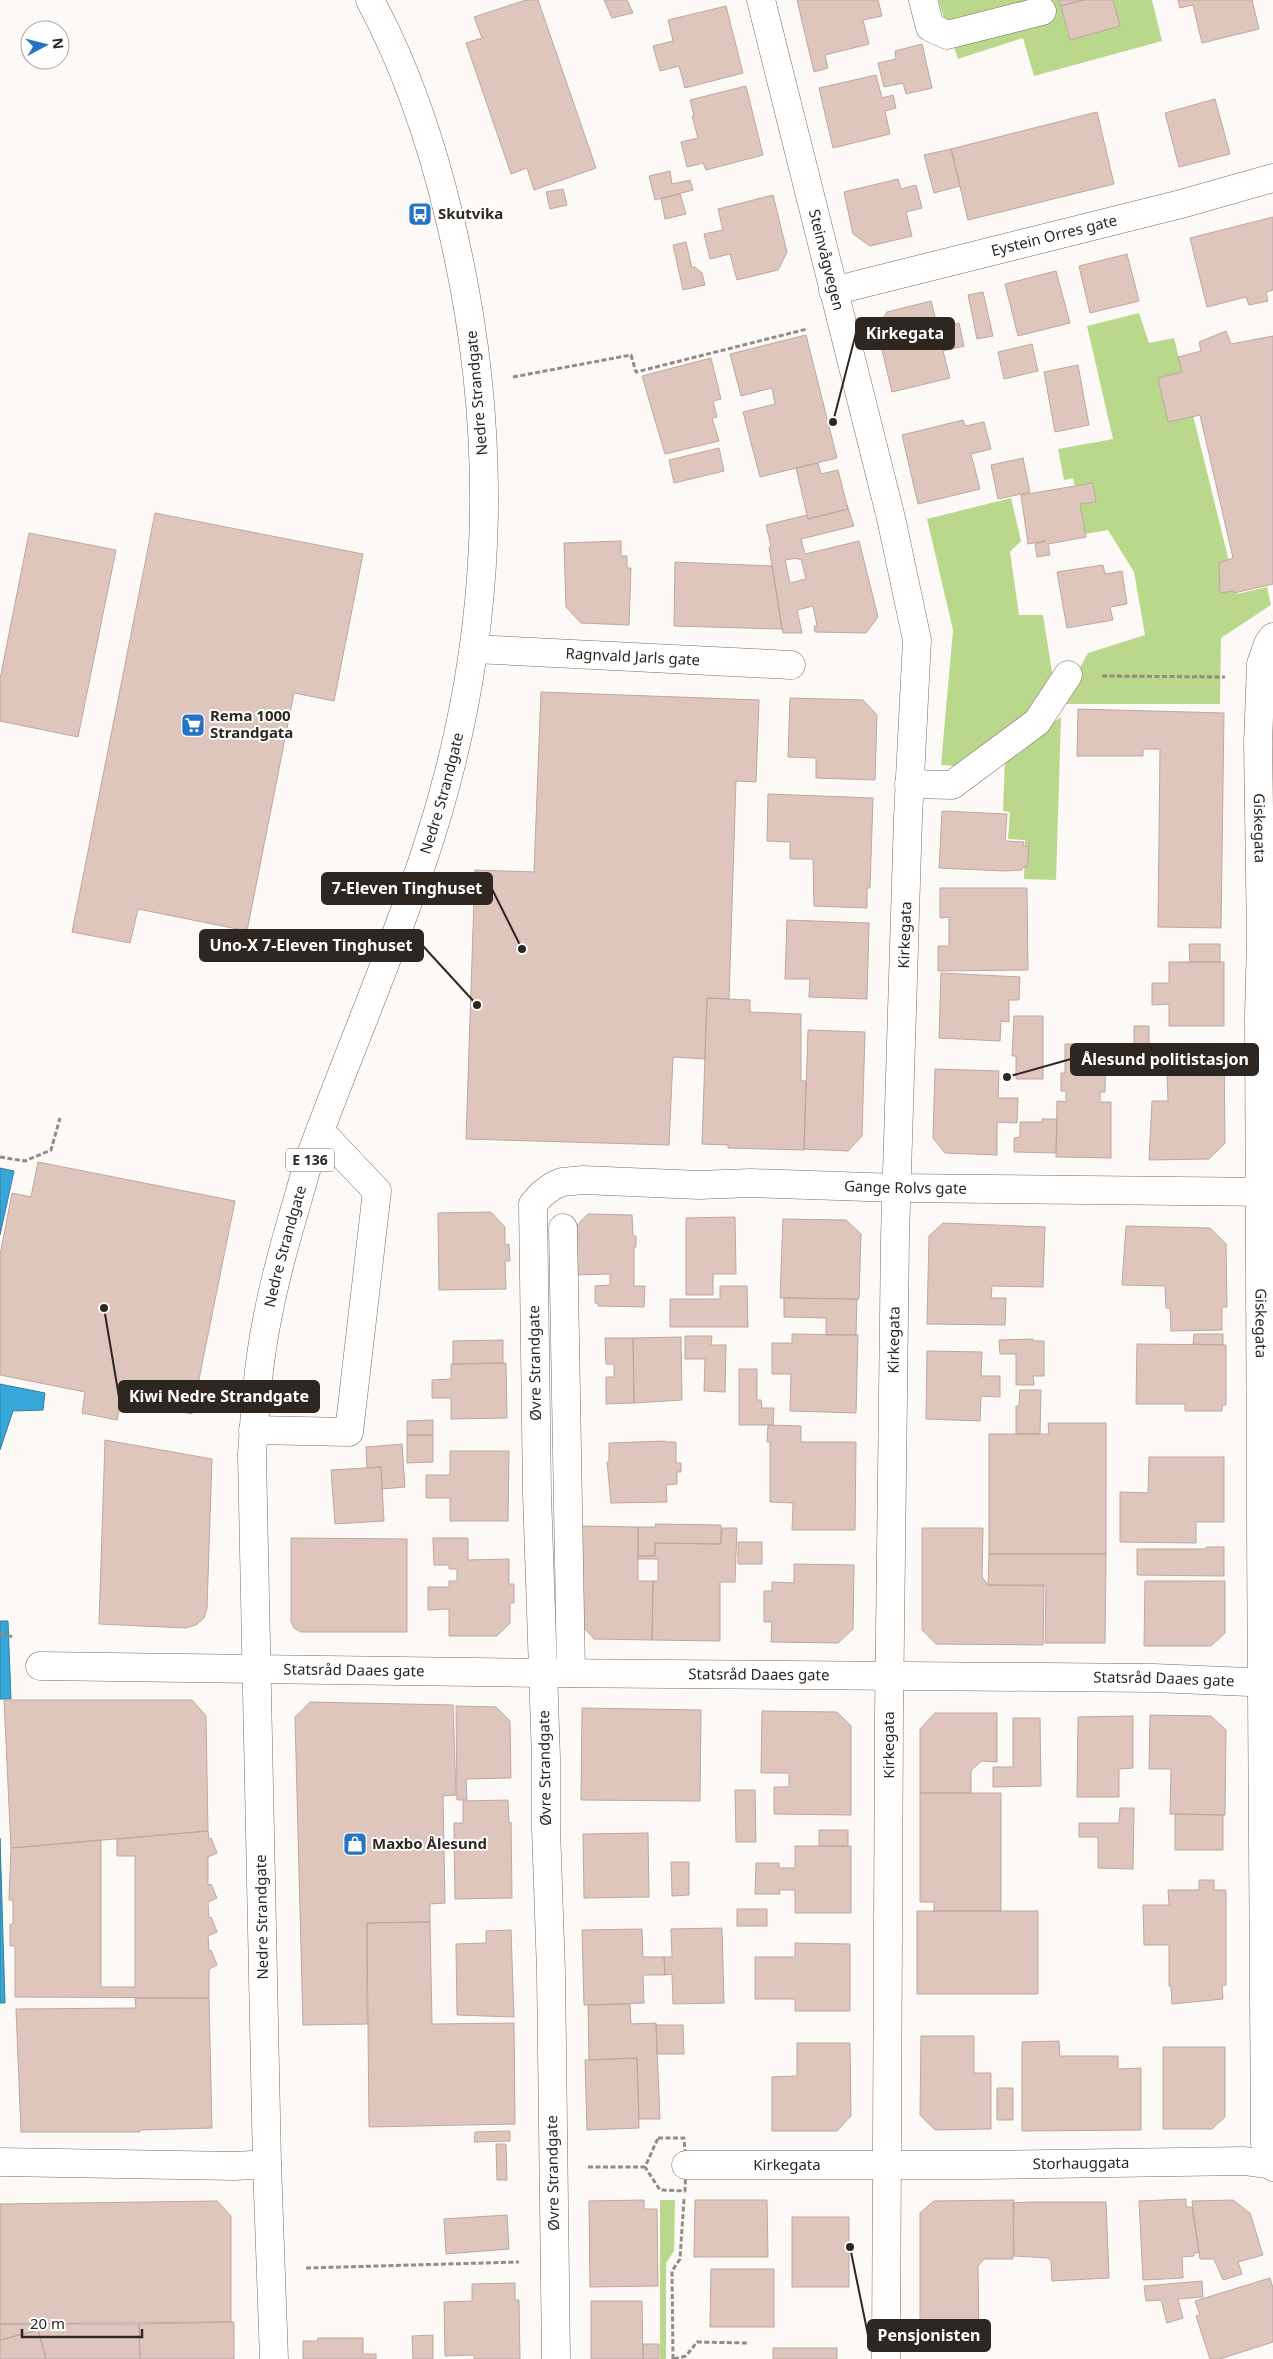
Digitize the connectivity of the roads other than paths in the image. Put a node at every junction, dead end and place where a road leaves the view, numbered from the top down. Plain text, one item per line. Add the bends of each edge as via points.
1 (370, 0) edge
2 (762, 0) edge
3 (923, 0) edge
4 (1042, 11) dead end
5 (1273, 178) edge
6 (834, 291) junction
7 (891, 518) joint
8 (1273, 637) edge
9 (474, 649) junction
10 (791, 665) dead end
11 (1068, 675) road end
12 (910, 784) junction
13 (320, 1131) junction
14 (553, 1186) joint
15 (897, 1188) junction
16 (1267, 1192) edge
17 (563, 1228) dead end
18 (253, 1430) junction
19 (40, 1666) dead end
20 (258, 1669) junction
21 (542, 1673) junction
22 (571, 1673) junction
23 (889, 1676) junction
24 (1266, 1683) edge
25 (0, 2162) edge
26 (267, 2164) junction
27 (888, 2165) junction
28 (1273, 2166) edge
29 (686, 2178) road end
30 (274, 2359) edge
31 (556, 2359) edge
32 (886, 2359) edge

1 - 9 main road, Nedre Strandgate / E 136 via 408,80 441,181 464,279 480,389 485,490 482,577
2 - 6 main road, Steinvågvegen
3 - 4 main road via 930,27 947,35
5 - 6 main road, Eystein Orres gate
6 - 7 main road, Steinvågvegen
7 - 12 main road, Kirkegata via 917,640
8 - 16 main road, Giskegata via 1261,664 1258,743 1259,1016
9 - 10 main road, Ragnvald Jarls gate
9 - 13 main road, Nedre Strandgate / E 136 via 462,721 439,810 379,983
11 - 12 main road via 1037,722 952,785
12 - 15 main road, Kirkegata
13 - 18 main road, Nedre Strandgate / E 136 via 285,1243 266,1322
13 - 18 main road via 377,1191 349,1432
14 - 15 main road, Gange Rolvs gate via 583,1180
14 - 21 main road, Øvre Strandgate via 533,1204 532,1214
15 - 16 main road, Gange Rolvs gate
15 - 23 main road, Kirkegata
16 - 24 main road, Giskegata via 1260,1411
17 - 22 main road
18 - 20 main road, Nedre Strandgate / E 136
19 - 20 main road
20 - 21 main road, Statsråd Daaes gate
20 - 26 main road, Nedre Strandgate / E 136
21 - 22 main road, Statsråd Daaes gate
21 - 31 main road, Øvre Strandgate via 551,1972
22 - 23 main road, Statsråd Daaes gate
23 - 24 main road, Statsråd Daaes gate via 1154,1678
23 - 27 main road, Kirkegata
24 - 28 main road, Giskegata via 1265,2143
25 - 26 main road
26 - 30 main road, Nedre Strandgate / E 136
27 - 28 main road, Storhauggata via 1244,2161
27 - 29 main road, Kirkegata
27 - 32 main road, Kirkegata

